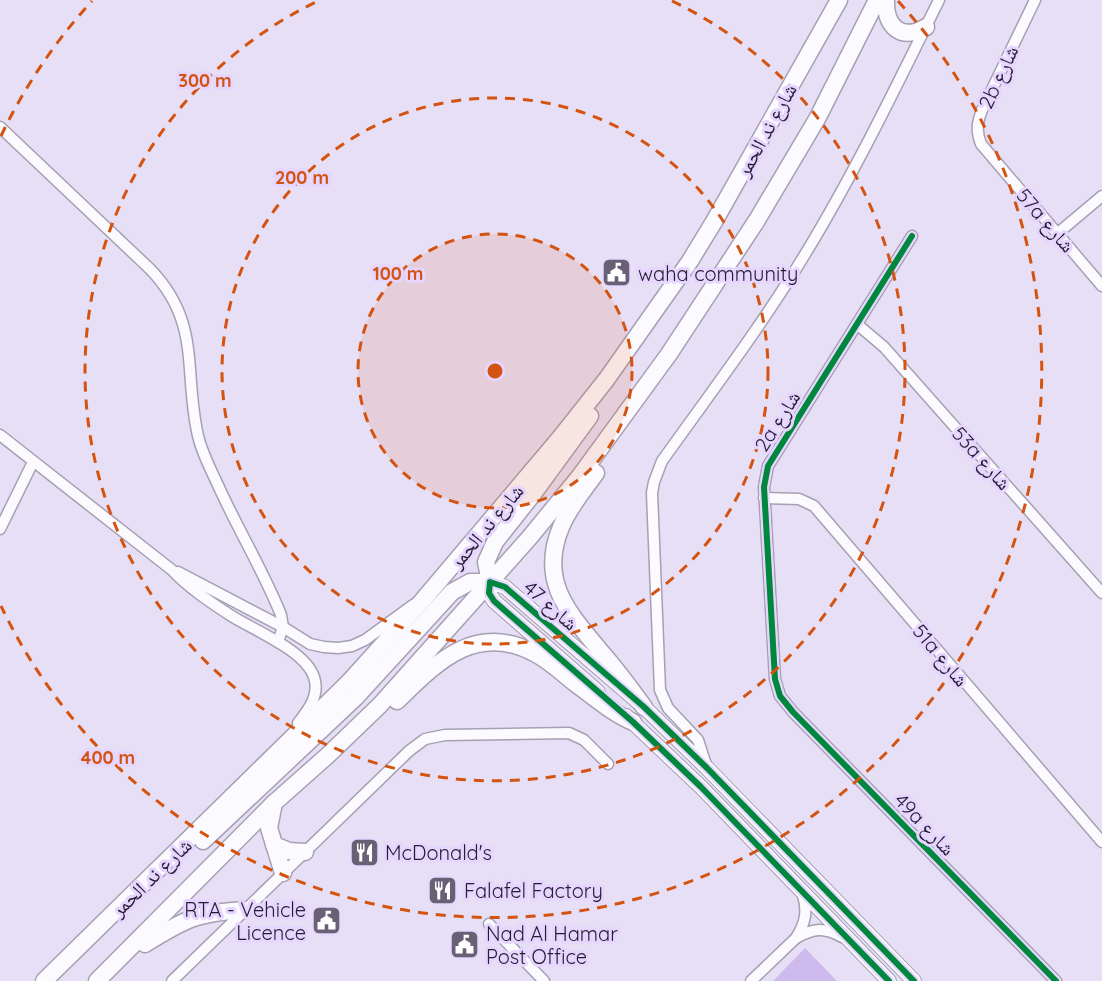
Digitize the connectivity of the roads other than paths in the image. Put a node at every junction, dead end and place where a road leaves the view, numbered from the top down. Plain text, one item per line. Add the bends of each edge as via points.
1 (838, 0) edge
2 (878, 0) edge
3 (886, 0) edge
4 (939, 0) edge
5 (1035, 0) edge
6 (926, 27) junction
7 (0, 128) edge
8 (989, 154) joint
9 (1102, 196) edge
10 (1058, 233) junction
11 (912, 236) dead end
12 (1102, 286) edge
13 (665, 297) junction
14 (858, 325) junction
15 (628, 413) junction
16 (0, 435) edge
17 (33, 462) junction
18 (764, 498) junction
19 (0, 529) edge
20 (172, 570) junction
21 (490, 582) junction
22 (1102, 593) edge
23 (423, 600) junction
24 (283, 627) junction
25 (278, 642) junction
26 (776, 687) joint
27 (644, 707) junction
28 (633, 722) junction
29 (327, 756) junction
30 (608, 764) dead end
31 (707, 768) junction
32 (254, 776) junction
33 (274, 803) junction
34 (1102, 842) edge
35 (274, 845) junction
36 (305, 852) junction
37 (283, 873) junction
38 (801, 891) junction
39 (244, 910) junction
40 (489, 924) dead end
41 (796, 938) junction
42 (848, 940) junction
43 (69, 957) junction
44 (121, 958) junction
45 (44, 981) edge
46 (97, 981) edge
47 (172, 981) edge
48 (544, 981) edge
49 (751, 981) edge
50 (889, 981) edge
51 (914, 981) edge
52 (1056, 981) edge

1 - 13 main road, شارع ند الحمر via 715,220
2 - 15 main road, شارع ند الحمر via 817,119 758,220
3 - 6 main road via 886,16 895,28 909,33
4 - 6 street
5 - 8 street, 2b شارع via 977,121 979,139
6 - 31 street via 808,250 746,345 662,461 654,482 660,690 668,708 698,740
7 - 24 street via 150,269 173,297 186,332 199,440 279,610
8 - 10 street, 57a شارع
9 - 10 street
10 - 12 street, 57a شارع
11 - 14 street, 2a شارع
13 - 21 main road via 649,330 577,435 495,542 486,562
13 - 23 main road, شارع ند الحمر via 560,438
14 - 18 street, 2a شارع via 772,457 765,476
14 - 22 street, 53a شارع via 884,347
15 - 21 main road, شارع ند الحمر via 556,507
15 - 27 main road via 607,456 565,518 555,550 554,573 569,614
16 - 17 street
17 - 19 street
17 - 20 street
18 - 26 street, 2a شارع
18 - 34 street, 51a شارع via 799,499 814,506
20 - 24 street
20 - 25 street via 231,616
21 - 27 street, شارع 47 via 505,587
21 - 28 street, شارع 47 via 489,592 494,600
21 - 29 main road, شارع ند الحمر via 380,705
21 - 43 main road via 470,582 452,592 340,712 103,936
23 - 24 street via 352,646 324,648
23 - 32 main road, شارع ند الحمر via 348,683
24 - 25 street
25 - 32 street via 309,668 314,676 315,695 307,712
26 - 52 street, 49a شارع via 792,712
27 - 31 street, شارع 47
28 - 29 main road via 617,715 537,654 505,643 488,643 460,650 435,664 346,749
28 - 38 street, شارع 47
29 - 33 main road, شارع ند الحمر
30 - 36 street via 584,740 569,733 435,736 417,744
31 - 51 street, شارع 47
32 - 43 main road, شارع ند الحمر
33 - 35 main road via 270,828
33 - 44 main road, شارع ند الحمر
35 - 36 main road
35 - 37 main road
36 - 37 street
37 - 39 street
38 - 41 street via 806,916
38 - 42 street, شارع 47
39 - 44 main road via 186,919
39 - 47 street
40 - 48 street
41 - 42 street via 820,928
41 - 49 street
42 - 50 street, شارع 47
43 - 45 main road, شارع ند الحمر
44 - 46 main road, شارع ند الحمر

